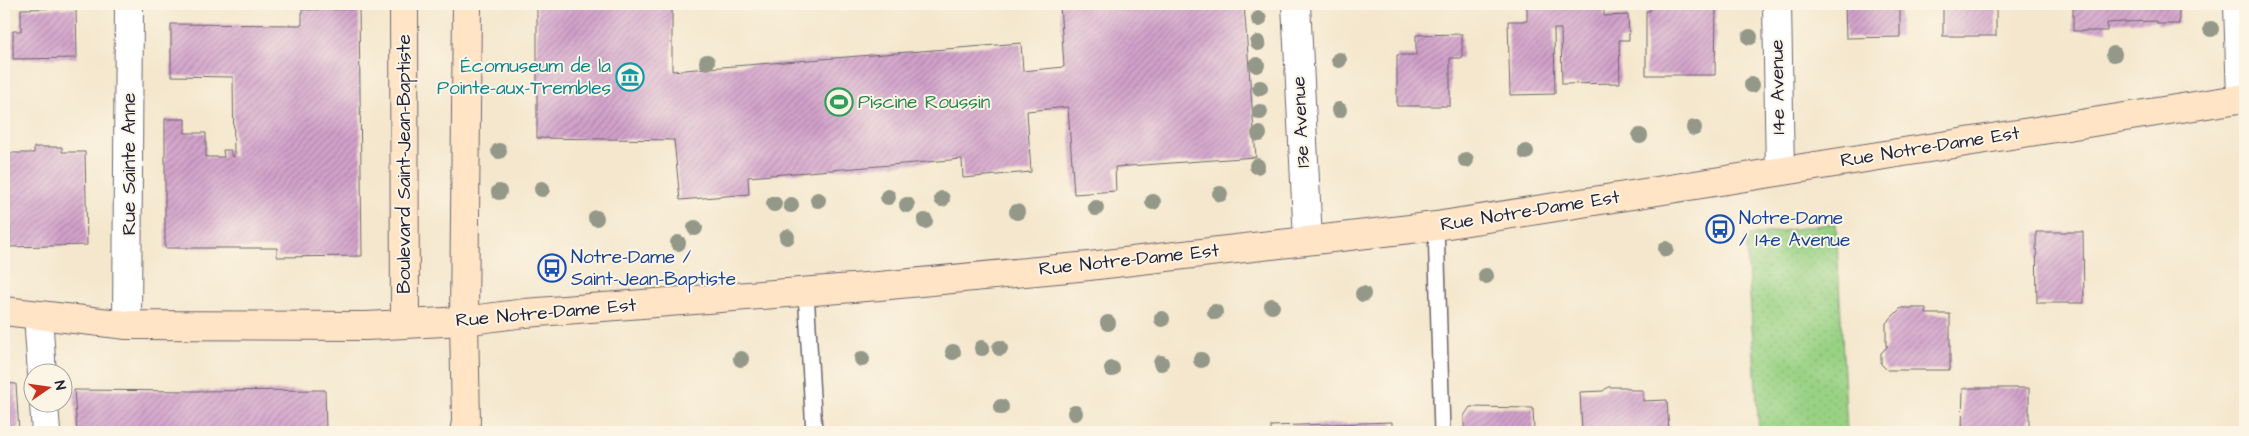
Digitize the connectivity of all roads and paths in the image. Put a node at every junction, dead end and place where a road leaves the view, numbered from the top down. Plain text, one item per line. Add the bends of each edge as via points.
1 (129, 4) edge
2 (404, 4) edge
3 (467, 4) edge
4 (1296, 4) edge
5 (1777, 4) edge
6 (2238, 4) edge
7 (2243, 98) edge
8 (1780, 171) junction
9 (1436, 226) junction
10 (1308, 240) junction
11 (806, 291) junction
12 (4, 311) edge
13 (38, 315) junction
14 (464, 321) junction
15 (405, 324) junction
16 (127, 325) junction
17 (41, 364) edge
18 (45, 414) edge
19 (46, 432) edge
20 (464, 432) edge
21 (814, 432) edge
22 (1442, 432) edge

1 - 16 street, Rue Sainte Anne
2 - 15 main road, Boulevard Saint-Jean-Baptiste
3 - 14 main road
4 - 10 street, 13e Avenue
5 - 8 street, 14e Avenue
6 - 7 street
7 - 8 main road, Rue Notre-Dame Est
8 - 9 main road, Rue Notre-Dame Est
9 - 10 main road, Rue Notre-Dame Est
9 - 22 lane
10 - 11 main road, Rue Notre-Dame Est via 1088,266
11 - 14 main road, Rue Notre-Dame Est via 525,313
11 - 21 lane
12 - 13 main road, Rue Notre-Dame Est
13 - 16 main road, Rue Notre-Dame Est
13 - 17 street
14 - 15 main road, Rue Notre-Dame Est
14 - 20 main road
15 - 16 main road, Rue Notre-Dame Est
18 - 19 street

